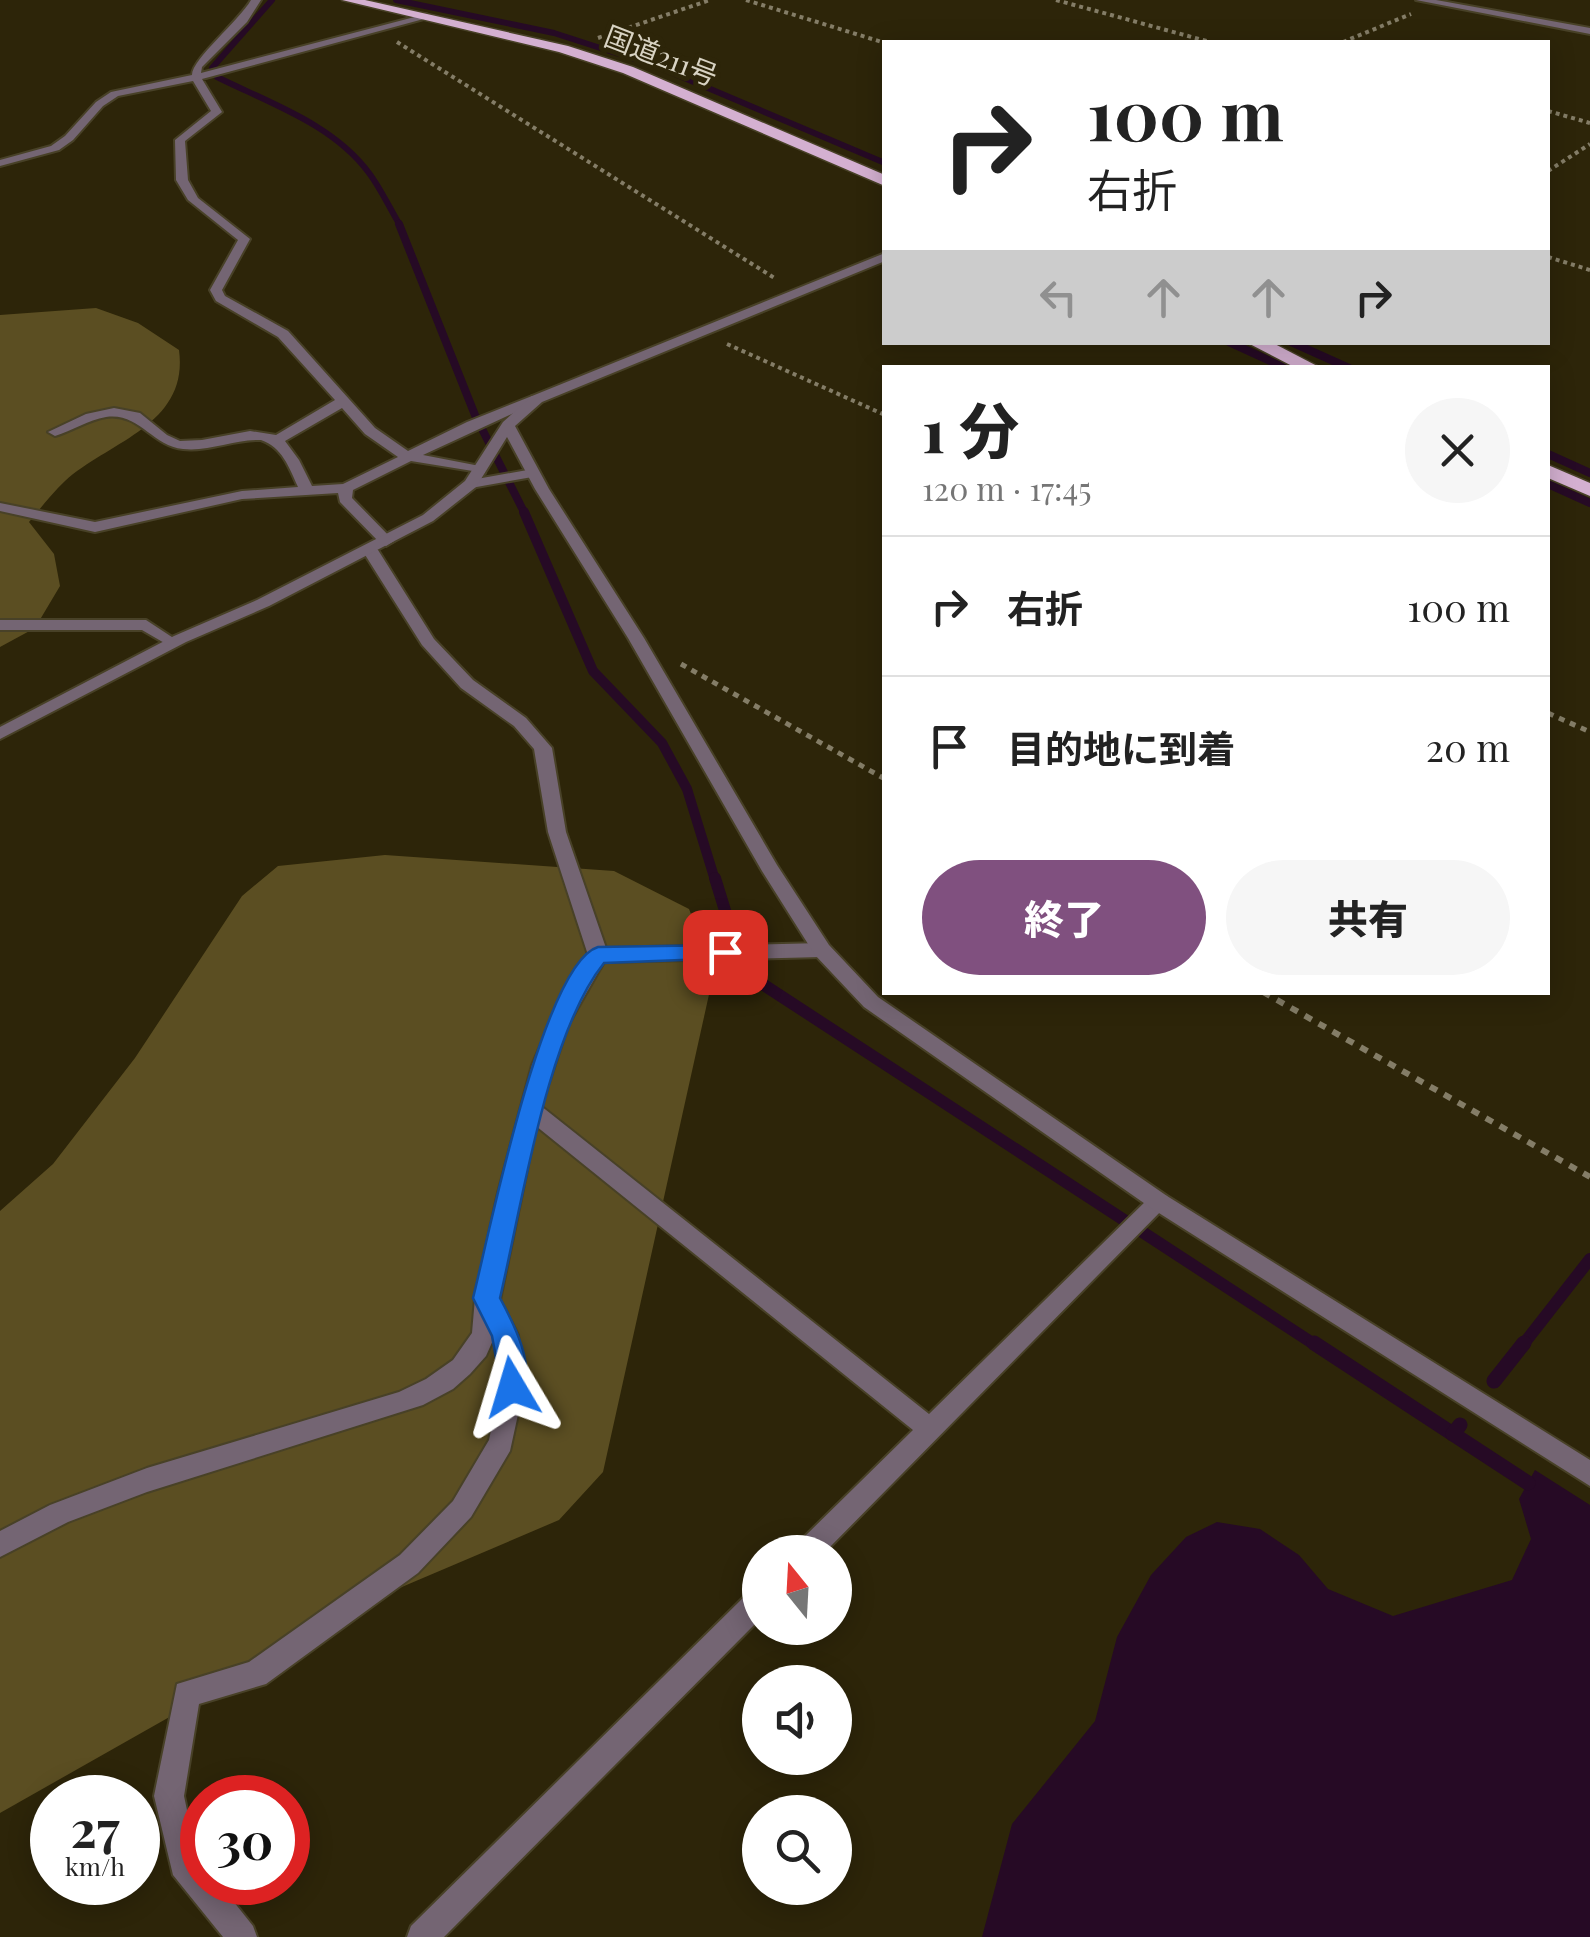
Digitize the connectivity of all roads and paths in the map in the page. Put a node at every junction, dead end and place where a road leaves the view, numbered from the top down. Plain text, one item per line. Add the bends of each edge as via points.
1 (256, 0) edge
2 (348, 0) edge
3 (710, 0) edge
4 (746, 0) edge
5 (1056, 0) edge
6 (1421, 0) edge
7 (1436, 3) junction
8 (426, 16) junction
9 (379, 31) junction
10 (1590, 31) edge
11 (1203, 40) edge
12 (1348, 40) edge
13 (882, 42) edge
14 (563, 49) junction
15 (202, 77) junction
16 (1550, 113) edge
17 (1590, 123) edge
18 (1590, 144) edge
19 (0, 163) edge
20 (1550, 169) edge
21 (882, 180) edge
22 (882, 258) edge
23 (1550, 258) edge
24 (1590, 270) edge
25 (796, 292) junction
26 (698, 331) junction
27 (1262, 345) edge
28 (1305, 365) edge
29 (343, 401) junction
30 (882, 414) edge
31 (499, 426) junction
32 (55, 432) dead end
33 (276, 440) junction
34 (406, 456) junction
35 (480, 471) junction
36 (1550, 472) edge
37 (526, 474) junction
38 (306, 488) junction
39 (346, 488) junction
40 (1590, 490) edge
41 (0, 507) edge
42 (378, 545) junction
43 (0, 625) edge
44 (636, 638) junction
45 (172, 643) junction
46 (1550, 714) edge
47 (1590, 732) edge
48 (0, 734) edge
49 (882, 777) edge
50 (822, 950) junction
51 (598, 955) junction
52 (1268, 995) edge
53 (531, 1110) junction
54 (1590, 1177) edge
55 (1152, 1210) junction
56 (487, 1298) junction
57 (930, 1430) junction
58 (1590, 1474) edge
59 (825, 1535) edge
60 (0, 1544) edge
61 (742, 1618) edge
62 (242, 1937) edge
63 (422, 1937) edge

1 - 15 street via 197,66
2 - 8 highway, 国道211号
3 - 14 path
4 - 13 path
5 - 11 path
6 - 7 street
7 - 10 street
7 - 12 path
8 - 9 street
8 - 14 highway, 国道211号
9 - 15 street
9 - 25 path
14 - 21 highway, 国道211号 via 680,90
15 - 19 street via 103,99 63,143
15 - 29 street via 216,112 180,140 182,180 194,200 244,239 216,290 283,334
16 - 17 path
18 - 20 path
22 - 25 street
23 - 24 path
25 - 26 street
26 - 30 path
26 - 31 street via 537,400
27 - 28 highway
29 - 33 street
29 - 34 street
31 - 34 street via 472,425
31 - 35 street
31 - 37 street
32 - 33 street via 118,411 137,414 166,442 185,447
33 - 38 street
34 - 35 street
34 - 39 street
35 - 37 street via 496,480
35 - 42 street via 428,518
36 - 40 highway
37 - 44 street
38 - 39 street
38 - 41 street via 242,495 95,528
39 - 42 street via 345,499
42 - 45 street
42 - 51 street via 428,642 543,748 557,832
43 - 45 street via 146,625
44 - 49 path
44 - 50 street
45 - 48 street
46 - 47 path
50 - 51 street
50 - 55 street via 871,1002
51 - 53 street via 575,983
52 - 54 path
53 - 56 street
53 - 57 street
55 - 57 street
55 - 58 street
56 - 60 street via 480,1345 432,1390 147,1480 58,1513
56 - 62 street via 506,1335 512,1387 501,1443 462,1509 408,1564 256,1674 187,1694 169,1796 184,1864
57 - 59 street
61 - 63 street

